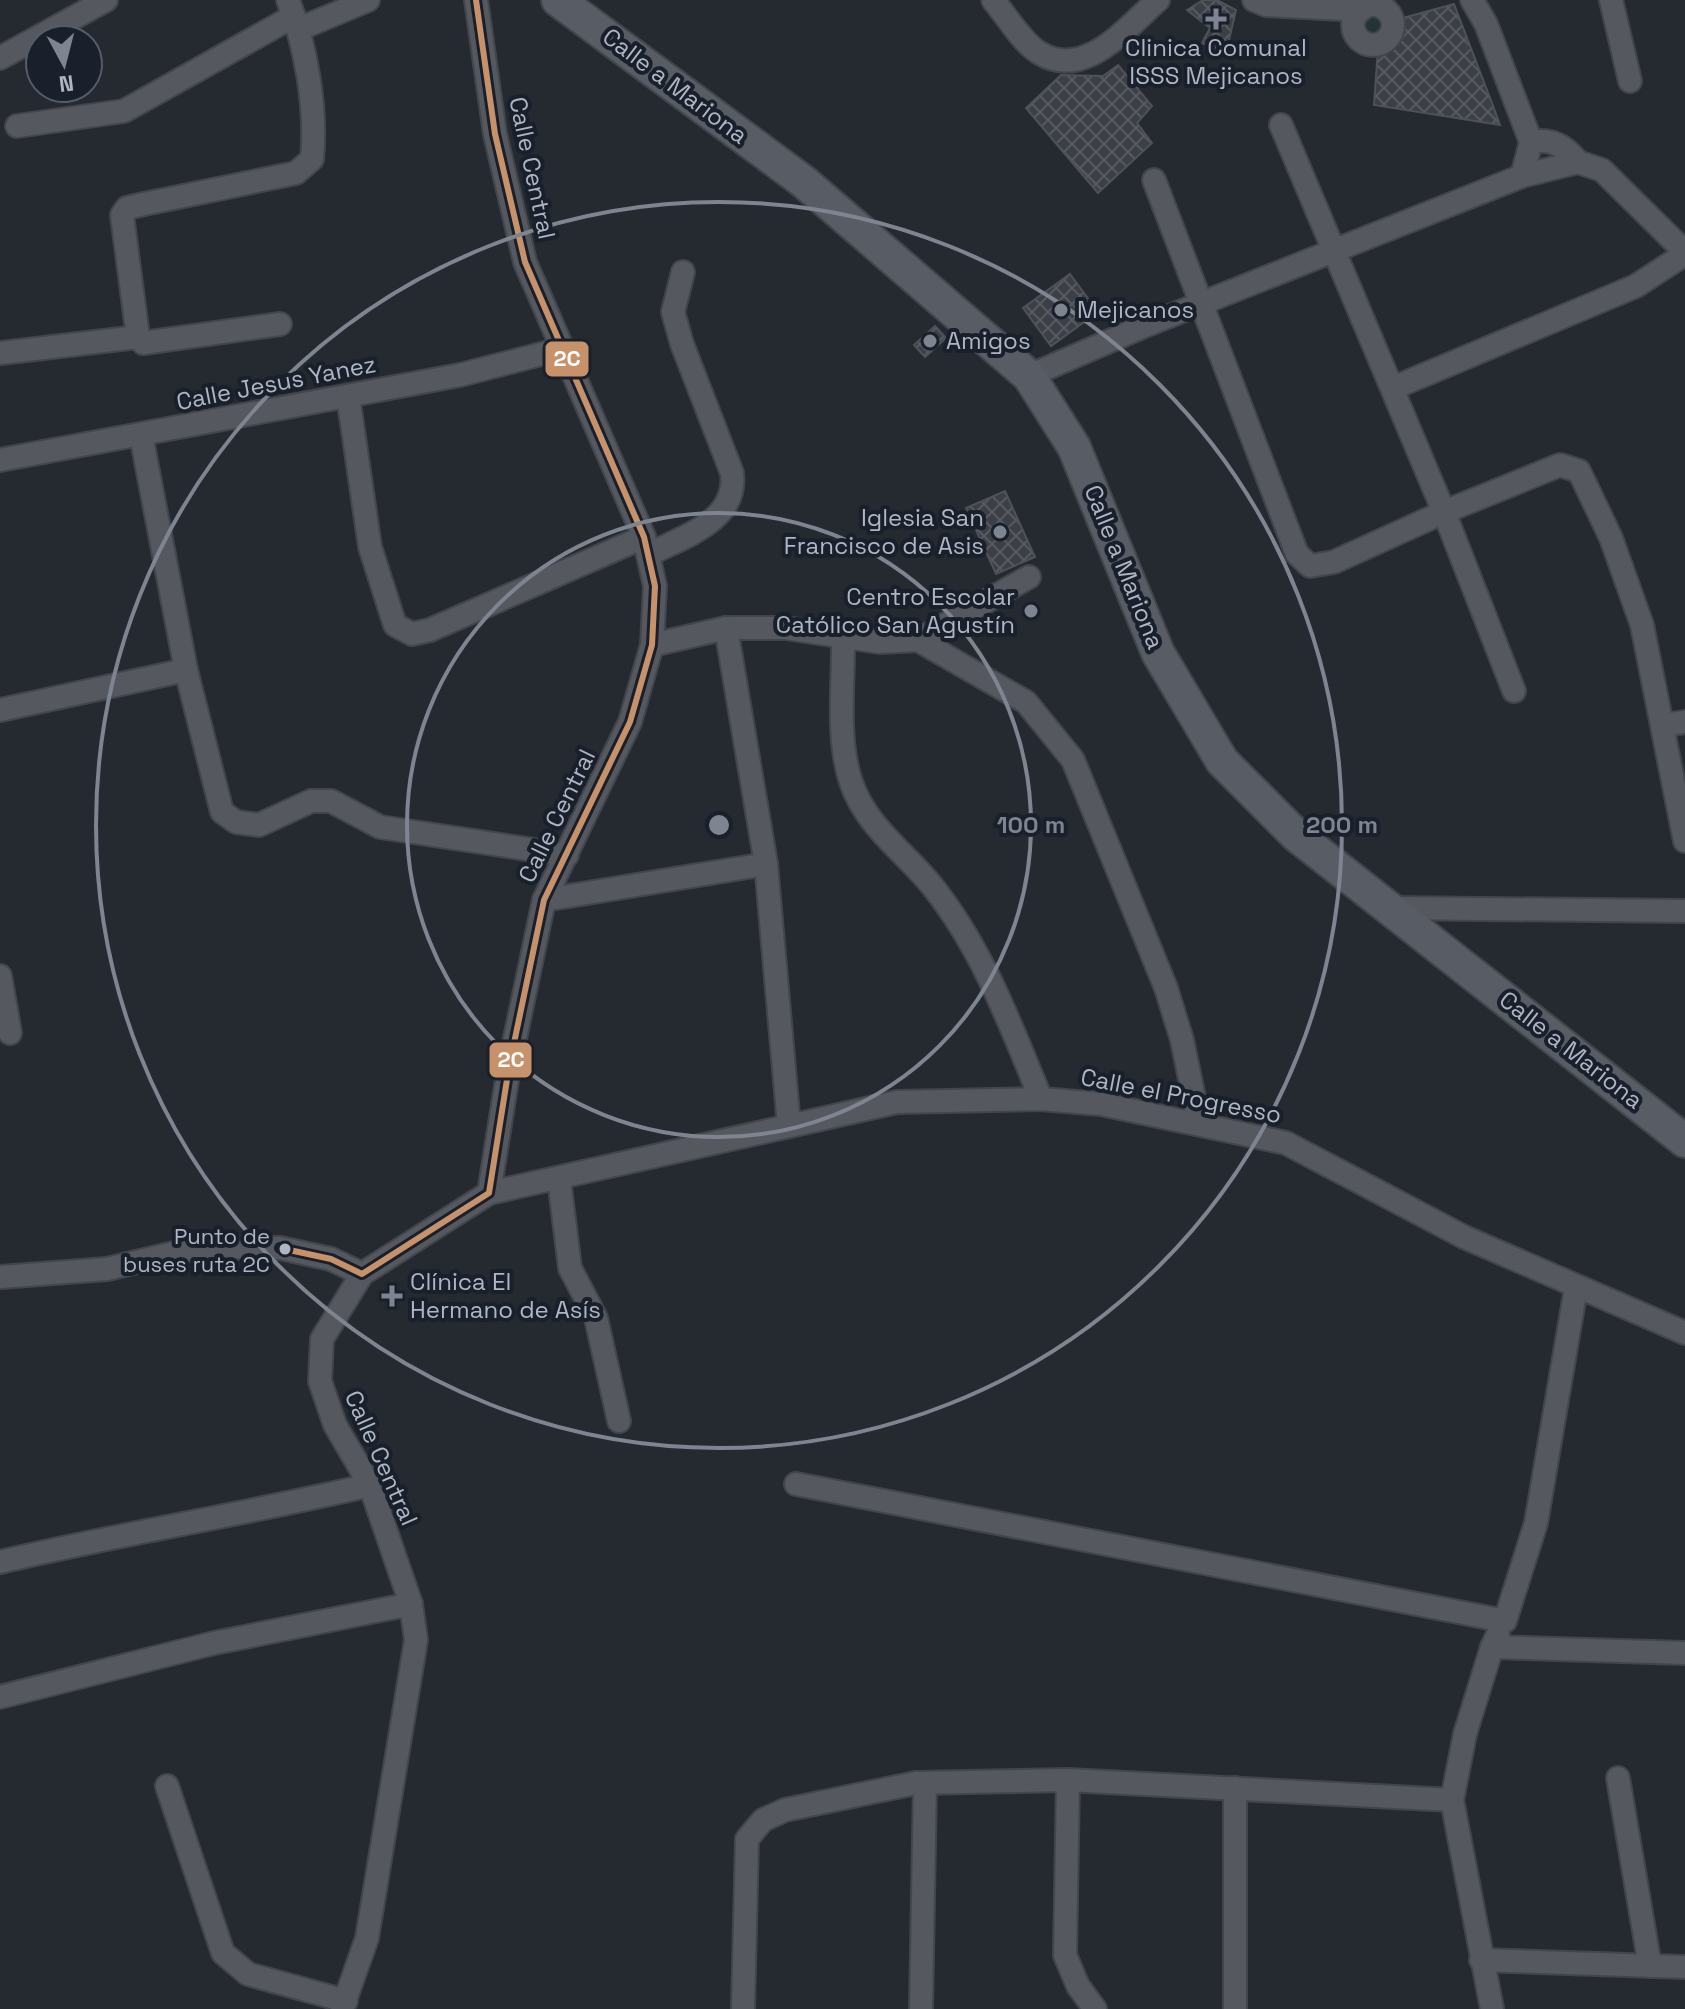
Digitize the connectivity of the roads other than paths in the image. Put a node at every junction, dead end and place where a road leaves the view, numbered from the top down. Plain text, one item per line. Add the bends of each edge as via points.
1 (106, 0) edge
2 (368, 0) edge
3 (476, 0) edge
4 (558, 0) edge
5 (993, 0) edge
6 (1158, 0) edge
7 (1254, 0) edge
8 (1472, 0) edge
9 (1611, 0) edge
10 (1371, 5) edge
11 (294, 15) edge
12 (0, 58) edge
13 (1630, 81) dead end
14 (1281, 125) dead end
15 (17, 126) dead end
16 (1531, 142) junction
17 (1578, 162) junction
18 (1522, 176) junction
19 (1154, 180) dead end
20 (1336, 250) junction
21 (1685, 253) edge
22 (683, 272) dead end
23 (1201, 305) junction
24 (280, 324) dead end
25 (138, 337) junction
26 (561, 349) junction
27 (0, 353) edge
28 (1029, 376) junction
29 (1393, 388) junction
30 (348, 396) junction
31 (141, 435) junction
32 (0, 460) edge
33 (1444, 512) junction
34 (646, 546) junction
35 (1029, 577) dead end
36 (726, 628) junction
37 (843, 636) junction
38 (918, 640) junction
39 (652, 645) junction
40 (186, 670) junction
41 (1514, 691) dead end
42 (0, 710) edge
43 (1674, 724) edge
44 (1685, 841) edge
45 (567, 855) junction
46 (766, 864) junction
47 (544, 900) junction
48 (1391, 908) junction
49 (1685, 911) edge
50 (0, 976) edge
51 (10, 1033) dead end
52 (1041, 1099) junction
53 (1199, 1122) junction
54 (789, 1126) junction
55 (1681, 1131) edge
56 (559, 1179) junction
57 (489, 1193) junction
58 (362, 1274) junction
59 (0, 1277) edge
60 (1576, 1288) junction
61 (1685, 1333) edge
62 (619, 1421) dead end
63 (796, 1484) dead end
64 (370, 1485) junction
65 (0, 1562) edge
66 (411, 1604) junction
67 (1505, 1621) junction
68 (1492, 1647) junction
69 (1685, 1653) edge
70 (0, 1697) edge
71 (1618, 1778) dead end
72 (1068, 1780) junction
73 (925, 1783) junction
74 (167, 1786) dead end
75 (1235, 1788) junction
76 (1452, 1800) junction
77 (1481, 1960) junction
78 (1650, 1966) junction
79 (1685, 1967) edge
80 (344, 2005) edge
81 (743, 2009) edge
82 (921, 2009) edge
83 (1095, 2009) edge
84 (1235, 2009) edge
85 (1492, 2009) edge

1 - 12 street
2 - 11 street
3 - 26 street, Calle Central via 495,134 525,262
4 - 28 main road, Calle a Mariona via 804,182
5 - 6 street via 1038,52 1071,61 1098,53
7 - 10 street via 1266,5
8 - 16 street
9 - 13 street
11 - 15 street via 124,111
11 - 25 street via 314,136 312,159 296,173 127,208 122,215
14 - 20 street
16 - 17 street via 1566,147
16 - 18 street
17 - 18 street
17 - 21 street via 1602,170
18 - 20 street
19 - 23 street
20 - 23 street
20 - 29 street
21 - 29 street via 1636,286
22 - 34 street via 673,312 734,489 728,507 697,530
23 - 28 street
23 - 33 street via 1297,554 1310,566 1334,562
24 - 25 street via 143,343
25 - 27 street
26 - 30 street, Calle Jesus Yanez
26 - 34 street, Calle Central
28 - 48 main road, Calle a Mariona via 1074,447 1158,653 1222,761 1296,835
29 - 33 street
30 - 31 street, Calle Jesus Yanez
30 - 34 street via 370,547 395,625 412,634
31 - 32 street, Calle Jesus Yanez
31 - 40 street
33 - 41 street
33 - 43 street via 1560,465 1579,471 1611,538
34 - 39 street, Calle Central via 655,586
35 - 38 street
36 - 37 street via 786,628
36 - 39 street
36 - 46 street
37 - 38 street via 879,642
37 - 52 street via 845,754 851,783 870,820 934,888 991,980
38 - 53 street via 1026,702 1073,760 1166,988
39 - 45 street, Calle Central via 630,722
40 - 42 street
40 - 45 street via 222,812 236,822 259,825 311,801 331,801 380,827
43 - 44 street
45 - 47 street, Calle Central
46 - 47 street
46 - 54 street
47 - 57 street, Calle Central
48 - 49 street
48 - 55 main road, Calle a Mariona
50 - 51 street
52 - 53 street, Calle el Progresso
52 - 54 street, Calle el Progresso via 897,1102
53 - 60 street, Calle el Progresso via 1286,1143 1464,1237
54 - 56 street, Calle el Progresso
56 - 57 street, Calle el Progresso
56 - 62 street via 570,1268 596,1318
57 - 58 street, Calle Central
58 - 59 street via 331,1259 280,1248 200,1247 107,1269
58 - 64 street, Calle Central via 322,1339 320,1381 335,1425
60 - 61 street, Calle el Progresso
60 - 67 street via 1536,1523
63 - 67 street
64 - 65 street
64 - 66 street, Calle Central
66 - 70 street via 214,1643
66 - 80 street, Calle Central via 416,1640 406,1707 367,1938
67 - 68 street
68 - 69 street
68 - 76 street via 1465,1734
71 - 78 street
72 - 73 street
72 - 75 street
72 - 83 street via 1065,1955
73 - 81 street via 785,1810 763,1820 747,1839
73 - 82 street
74 - 80 street via 223,1953 248,1974
75 - 76 street
75 - 84 street
76 - 77 street
77 - 78 street
77 - 85 street
78 - 79 street

